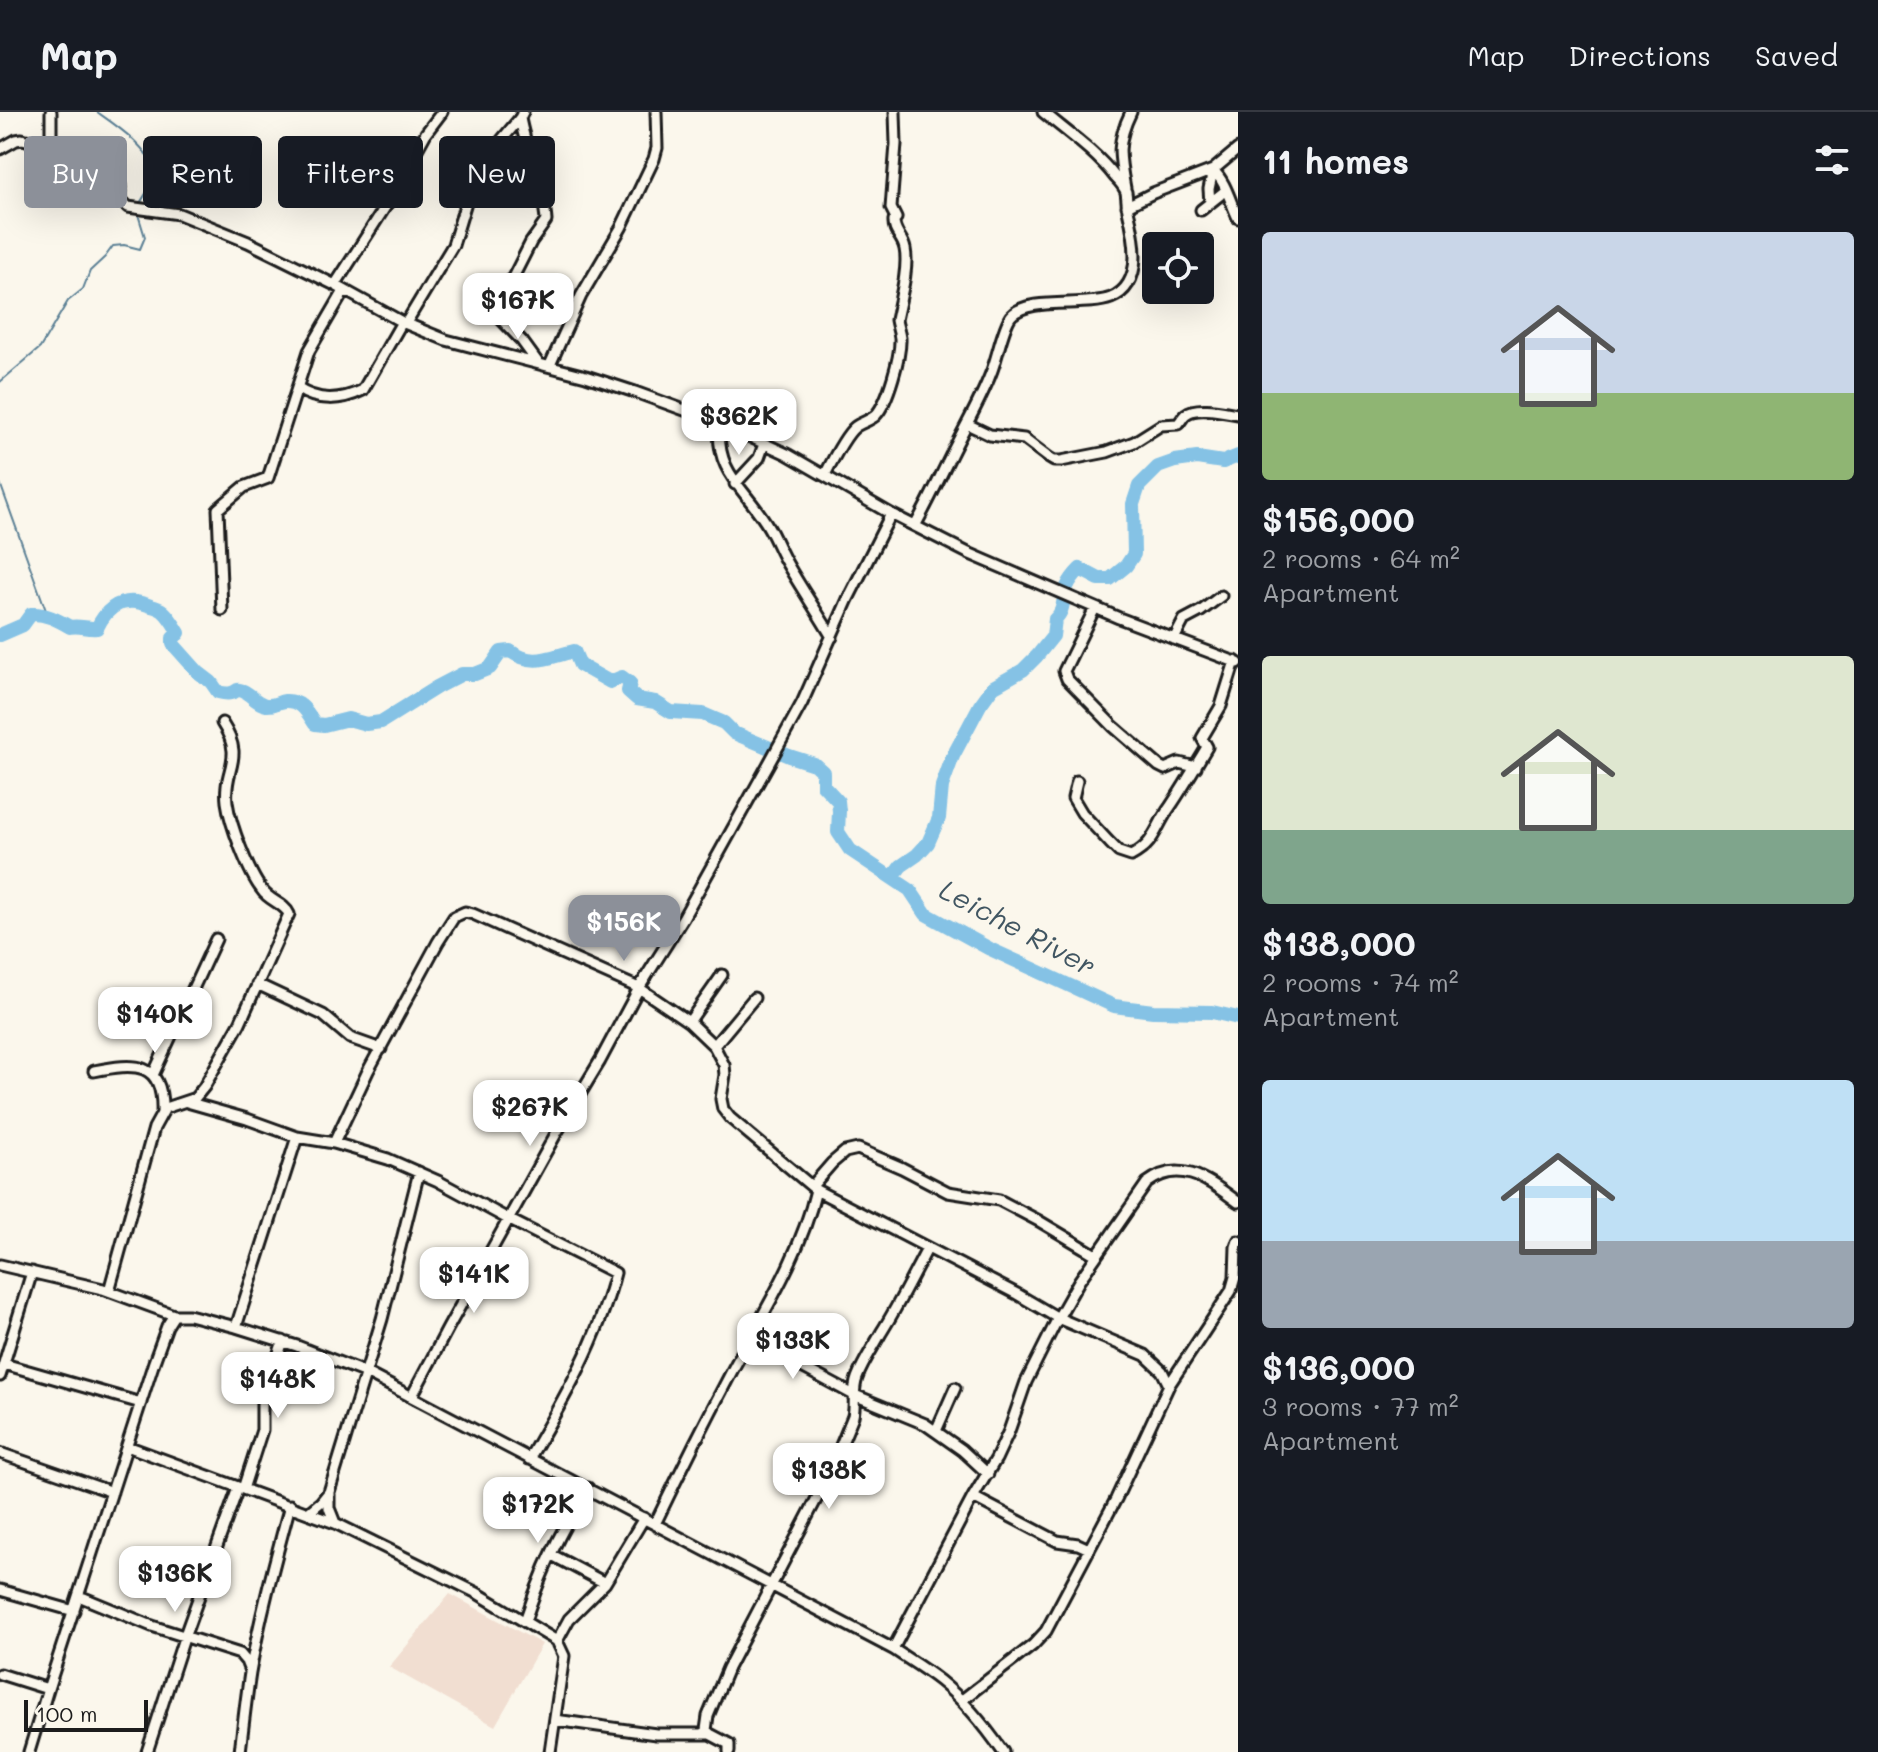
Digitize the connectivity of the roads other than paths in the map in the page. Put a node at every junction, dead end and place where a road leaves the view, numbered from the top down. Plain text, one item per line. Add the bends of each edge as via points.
1 (51, 112) edge
2 (442, 112) edge
3 (656, 112) edge
4 (895, 112) edge
5 (1043, 112) edge
6 (1131, 112) edge
7 (522, 115) edge
8 (51, 136) edge
9 (24, 140) edge
10 (0, 149) edge
11 (1238, 149) edge
12 (1213, 170) junction
13 (1225, 191) junction
14 (1125, 192) junction
15 (1210, 203) junction
16 (127, 206) edge
17 (1127, 206) junction
18 (1201, 210) dead end
19 (1238, 218) edge
20 (340, 288) junction
21 (404, 323) junction
22 (538, 363) junction
23 (550, 365) junction
24 (297, 388) junction
25 (1238, 414) edge
26 (720, 423) junction
27 (967, 424) junction
28 (764, 444) junction
29 (825, 475) junction
30 (735, 484) junction
31 (891, 514) junction
32 (915, 526) junction
33 (1221, 596) dead end
34 (1095, 608) junction
35 (222, 610) dead end
36 (832, 637) junction
37 (1174, 639) junction
38 (1236, 662) edge
39 (222, 723) dead end
40 (1196, 767) junction
41 (1077, 781) dead end
42 (216, 939) dead end
43 (722, 975) dead end
44 (257, 984) junction
45 (639, 988) junction
46 (754, 998) dead end
47 (689, 1022) junction
48 (714, 1046) junction
49 (381, 1049) junction
50 (94, 1071) dead end
51 (153, 1075) junction
52 (187, 1102) junction
53 (162, 1113) junction
54 (297, 1137) junction
55 (334, 1143) junction
56 (419, 1172) junction
57 (814, 1188) junction
58 (1238, 1202) edge
59 (508, 1219) junction
60 (1238, 1241) edge
61 (927, 1249) junction
62 (1096, 1255) junction
63 (0, 1265) edge
64 (32, 1272) junction
65 (109, 1291) junction
66 (174, 1315) junction
67 (1058, 1318) junction
68 (236, 1327) junction
69 (750, 1339) junction
70 (283, 1341) junction
71 (4, 1364) junction
72 (366, 1373) junction
73 (0, 1376) edge
74 (1169, 1385) junction
75 (955, 1388) dead end
76 (852, 1394) junction
77 (412, 1396) junction
78 (141, 1403) junction
79 (936, 1431) junction
80 (127, 1446) junction
81 (0, 1453) edge
82 (529, 1459) junction
83 (988, 1474) junction
84 (240, 1488) junction
85 (588, 1488) junction
86 (112, 1492) junction
87 (329, 1492) junction
88 (973, 1497) junction
89 (290, 1505) junction
90 (309, 1512) junction
91 (644, 1518) junction
92 (335, 1523) junction
93 (655, 1524) junction
94 (1089, 1549) junction
95 (552, 1555) junction
96 (605, 1583) junction
97 (772, 1586) junction
98 (0, 1590) edge
99 (79, 1596) junction
100 (74, 1611) junction
101 (525, 1621) junction
102 (185, 1635) junction
103 (557, 1641) junction
104 (255, 1647) junction
105 (893, 1649) junction
106 (240, 1654) junction
107 (250, 1671) junction
108 (0, 1674) edge
109 (48, 1689) junction
110 (962, 1700) junction
111 (555, 1720) junction
112 (710, 1734) junction
113 (243, 1751) edge
114 (29, 1752) edge
115 (147, 1752) edge
116 (550, 1752) edge
117 (729, 1752) edge
118 (1003, 1752) edge

1 - 8 street
2 - 20 street
3 - 23 street via 654,159
4 - 29 street via 891,208 906,258 896,320 897,358 883,405 849,432
5 - 14 street via 1096,157
6 - 14 street via 1120,142
7 - 21 street via 476,174 453,245
7 - 22 street via 546,221 497,315
9 - 10 street
11 - 12 street
12 - 13 street
12 - 15 street
12 - 17 street
13 - 15 street
13 - 19 street
14 - 17 street
15 - 18 street
16 - 20 street via 209,225
17 - 27 street via 1135,261 1129,283 1102,300 1016,310
20 - 21 street
20 - 24 street
21 - 22 street via 455,343
21 - 24 street via 363,390 324,399
22 - 23 street
23 - 26 street
24 - 35 street via 268,478 244,487 218,509
25 - 27 street via 1195,411 1178,424 1161,425 1120,448 1061,461 1022,438 990,435
26 - 28 street
26 - 30 street via 721,455
27 - 32 street
28 - 29 street
28 - 30 street via 759,458
29 - 31 street
30 - 36 street via 769,528
31 - 32 street
31 - 36 street
32 - 34 street
33 - 37 street via 1184,620
34 - 37 street
34 - 40 street via 1067,662 1067,679 1159,766
36 - 45 street via 781,742
37 - 38 street
38 - 40 street via 1221,706 1203,735 1207,747
39 - 44 street via 234,746 227,782 230,818 260,888 289,914
40 - 41 street via 1153,839 1131,856 1119,852 1077,806
42 - 51 street
43 - 47 street
44 - 49 street via 323,1015 350,1038
44 - 52 street via 204,1087
45 - 47 street
45 - 49 street via 465,912 454,917 438,942
45 - 59 street
46 - 48 street
47 - 48 street
48 - 57 street via 724,1065 723,1109
49 - 55 street
50 - 51 street via 134,1066
51 - 53 street
52 - 53 street
52 - 54 street
53 - 65 street
54 - 55 street
54 - 68 street
55 - 56 street
56 - 59 street
56 - 72 street
57 - 61 street
57 - 62 street via 832,1163 858,1149 948,1192 999,1200
57 - 69 street via 801,1237
58 - 62 street via 1187,1173 1155,1177
59 - 77 street
59 - 82 street via 615,1273 582,1364
60 - 74 street via 1231,1291
61 - 67 street
61 - 76 street via 866,1357
62 - 67 street
63 - 64 street
64 - 65 street
64 - 71 street
65 - 66 street
66 - 68 street
66 - 78 street
67 - 74 street via 1145,1355
67 - 83 street
68 - 70 street
69 - 76 street
69 - 93 street
70 - 72 street
70 - 84 street via 262,1403 262,1430
71 - 73 street
71 - 78 street
72 - 77 street
72 - 87 street
74 - 94 street
75 - 79 street
76 - 79 street
76 - 97 street via 853,1416 837,1455
77 - 82 street
78 - 80 street
79 - 83 street
80 - 84 street
80 - 86 street
81 - 86 street
82 - 85 street
83 - 88 street
84 - 89 street
84 - 102 street
85 - 91 street
85 - 95 street
86 - 99 street
87 - 90 street
87 - 92 street
88 - 94 street via 1057,1541
88 - 105 street
89 - 90 street
89 - 104 street
90 - 92 street
91 - 93 street
91 - 96 street
92 - 101 street
93 - 97 street
94 - 110 street via 1046,1631
95 - 96 street
95 - 101 street
96 - 103 street via 569,1619
97 - 105 street
97 - 112 street via 708,1716
98 - 100 street
99 - 100 street
99 - 102 street
100 - 109 street
101 - 103 street
102 - 106 street
102 - 115 street
103 - 111 street via 564,1656
104 - 106 street
104 - 107 street
105 - 110 street
106 - 107 street
107 - 113 street
108 - 109 street
109 - 114 street
110 - 118 street
111 - 112 street via 656,1734
111 - 116 street
112 - 117 street via 729,1744

